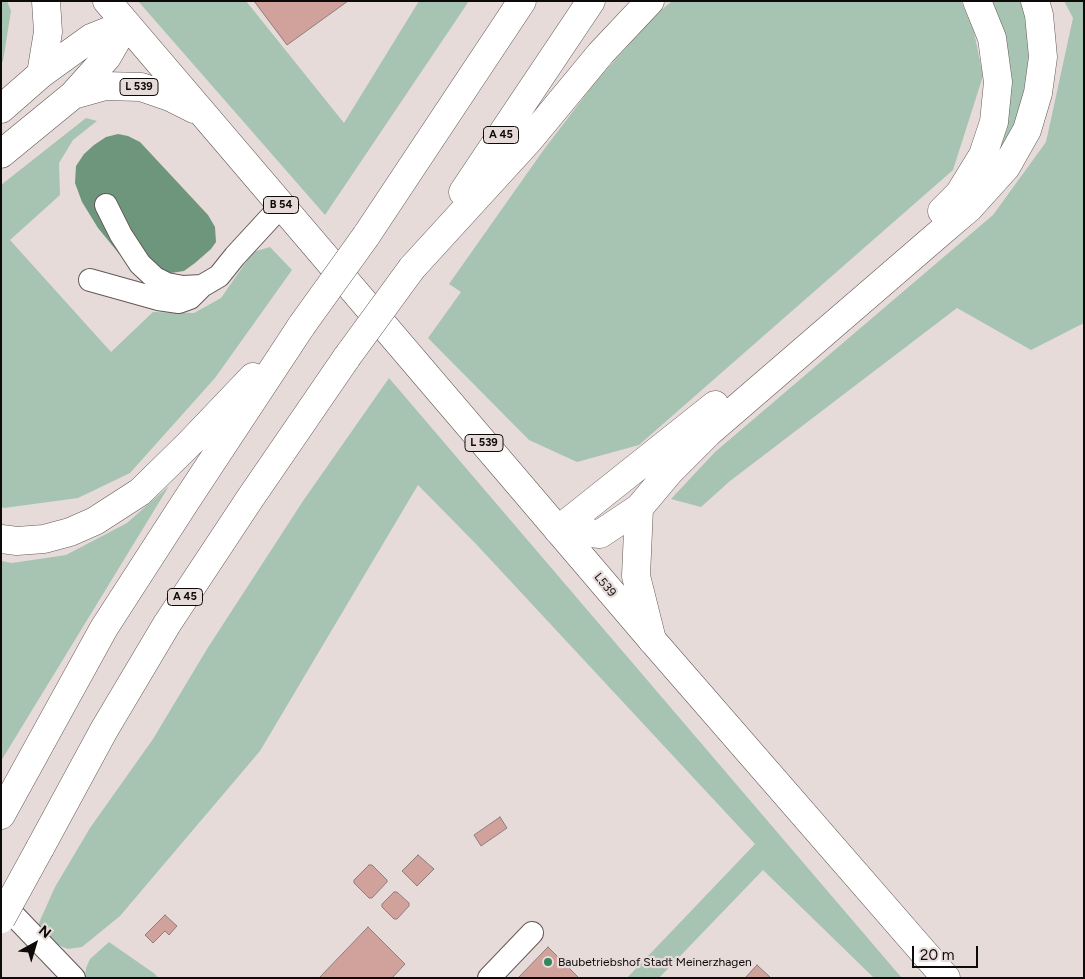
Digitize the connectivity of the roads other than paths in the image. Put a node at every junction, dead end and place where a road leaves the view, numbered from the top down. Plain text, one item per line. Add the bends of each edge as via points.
1 (46, 1) edge
2 (107, 1) edge
3 (522, 1) edge
4 (591, 1) edge
5 (650, 1) edge
6 (977, 1) edge
7 (1035, 1) edge
8 (126, 24) junction
9 (42, 74) junction
10 (73, 95) junction
11 (1, 109) edge
12 (202, 113) junction
13 (1, 154) edge
14 (106, 205) dead end
15 (281, 206) junction
16 (412, 268) junction
17 (90, 280) dead end
18 (202, 286) junction
19 (360, 298) joint
20 (302, 325) junction
21 (639, 508) junction
22 (558, 530) junction
23 (1, 539) edge
24 (652, 640) junction
25 (2, 814) edge
26 (1, 902) edge
27 (1, 918) edge
28 (532, 933) dead end
29 (74, 978) edge
30 (489, 978) edge
31 (946, 978) edge

1 - 9 main road via 48,32
2 - 8 main road, B 54
3 - 20 main road, bridge via 366,236
4 - 16 main road, A 45
5 - 16 main road via 600,53 529,140
6 - 22 main road via 992,38 998,82 994,122 983,155 959,194 912,242 782,351
7 - 21 main road via 1043,57 1038,93 1027,130 1006,167 969,208 708,433
8 - 9 main road via 91,38
8 - 10 main road via 107,57
8 - 12 main road, B 54
9 - 11 main road
10 - 12 main road, L 539 via 105,86 141,87
10 - 13 main road
12 - 15 main road, B 54
14 - 18 lane via 140,264 155,278 175,286
15 - 18 lane via 219,276
15 - 19 main road, B 54
16 - 27 main road, A 45, bridge via 249,500 167,624 104,730
17 - 18 lane via 179,302 190,298
19 - 22 main road, L 539
20 - 23 main road via 140,492 95,521 70,532 44,539
20 - 25 main road via 104,628
21 - 22 main road via 600,534
21 - 24 main road via 636,576
22 - 24 main road, L539 / L 539
24 - 31 main road, L 539
26 - 29 lane
28 - 30 lane

